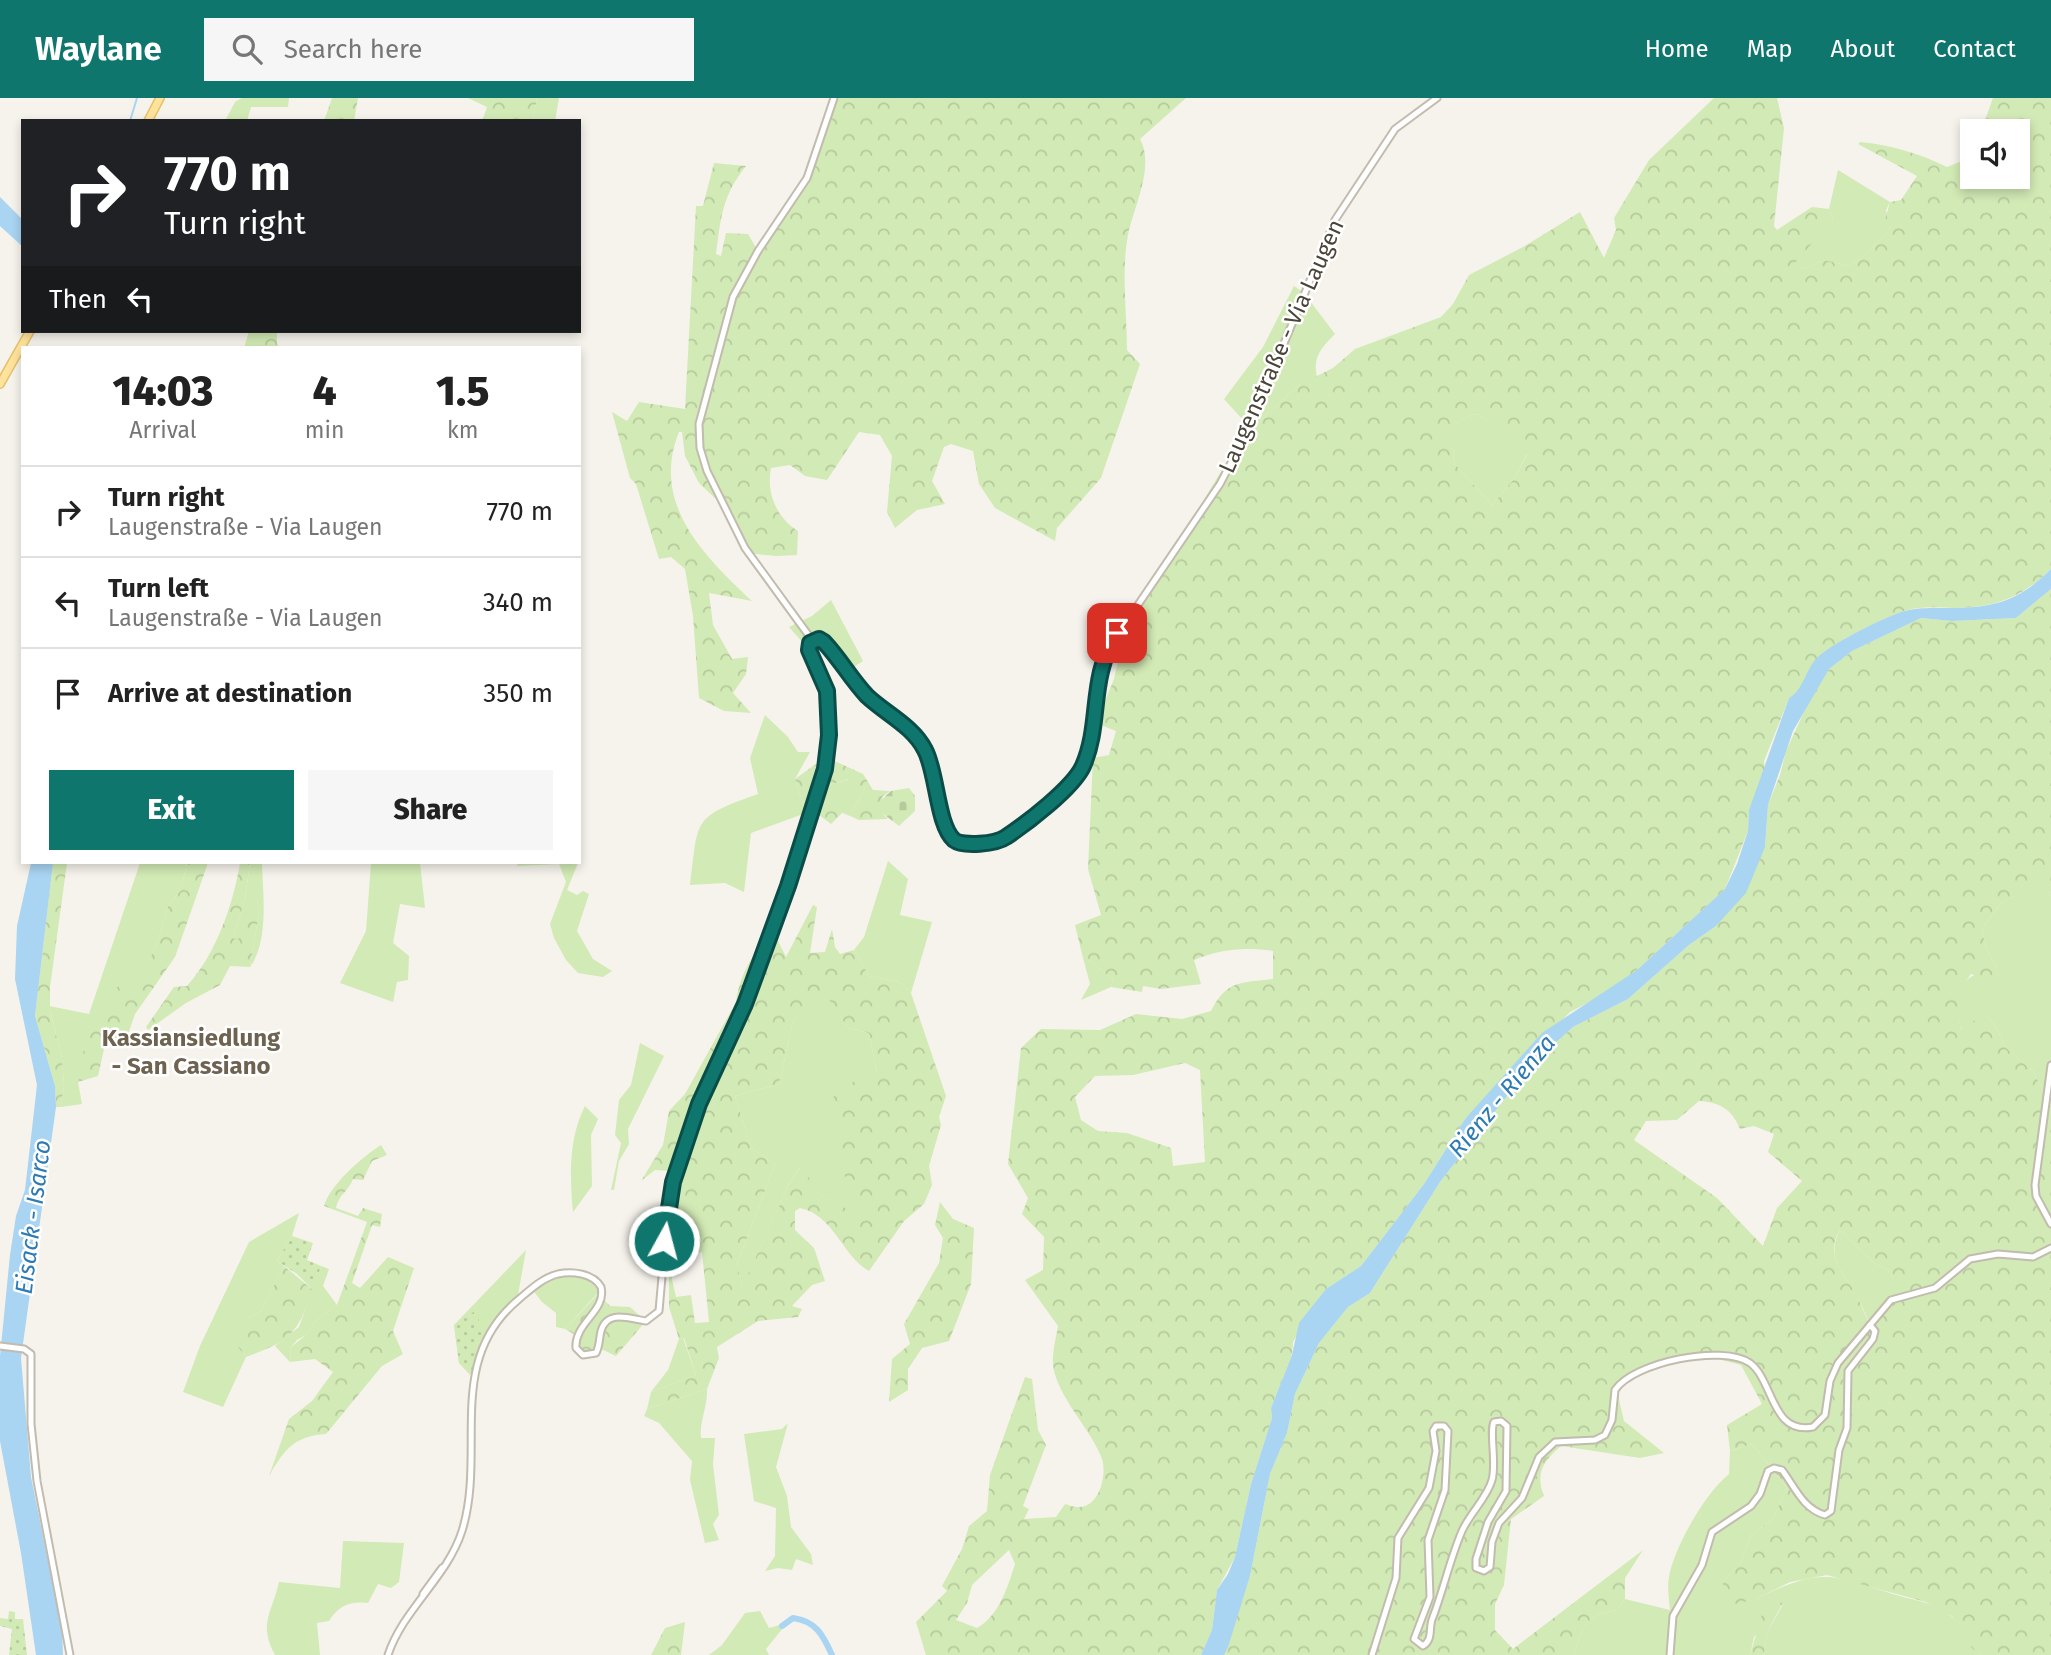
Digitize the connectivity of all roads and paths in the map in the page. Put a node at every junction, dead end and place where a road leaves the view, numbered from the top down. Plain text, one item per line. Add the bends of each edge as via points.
1 (160, 98) edge
2 (834, 98) edge
3 (1437, 98) edge
4 (149, 119) edge
5 (21, 347) edge
6 (0, 384) edge
7 (813, 640) junction
8 (2051, 1065) edge
9 (2051, 1224) edge
10 (2051, 1248) edge
11 (1870, 1325) junction
12 (0, 1346) edge
13 (70, 1655) edge
14 (388, 1655) edge
15 (1373, 1655) edge
16 (1670, 1655) edge

1 - 4 main road
2 - 7 street via 807,177 733,297 699,424 706,471 745,548
3 - 7 street, Laugenstraße - Via Laugen via 1395,129 1335,220 1226,473 1106,652 1096,685 1087,754 1069,786 1002,839 957,842 947,829 931,763 920,741 866,694 824,642
5 - 6 main road
7 - 14 street via 809,650 828,698 825,769 745,1004 699,1104 676,1173 659,1311 646,1321 609,1319 599,1348 592,1355 579,1352 580,1329 601,1300 601,1287 593,1277 563,1273 545,1279 494,1324 476,1361 466,1516 459,1538
8 - 9 street via 2035,1185
10 - 11 street via 2033,1257 1997,1254 1970,1259 1935,1288 1891,1300
11 - 15 street via 1833,1373 1822,1420 1807,1428 1779,1414 1762,1375 1739,1358 1715,1356 1654,1364 1633,1374 1615,1390 1612,1420 1605,1435 1595,1440 1555,1442 1539,1457 1522,1498 1499,1523 1490,1567 1484,1571 1476,1568 1476,1559 1508,1482 1507,1426 1494,1422 1492,1481 1470,1514 1450,1559 1430,1639 1423,1646 1414,1639 1430,1597 1428,1540 1446,1482 1448,1432 1444,1426 1436,1426 1429,1488 1398,1538 1396,1578
11 - 16 street via 1874,1337 1848,1371 1847,1428 1839,1450 1831,1511 1825,1516 1812,1509 1782,1470 1768,1471 1751,1506 1712,1532 1702,1565 1673,1616
12 - 13 street via 31,1354 37,1481

